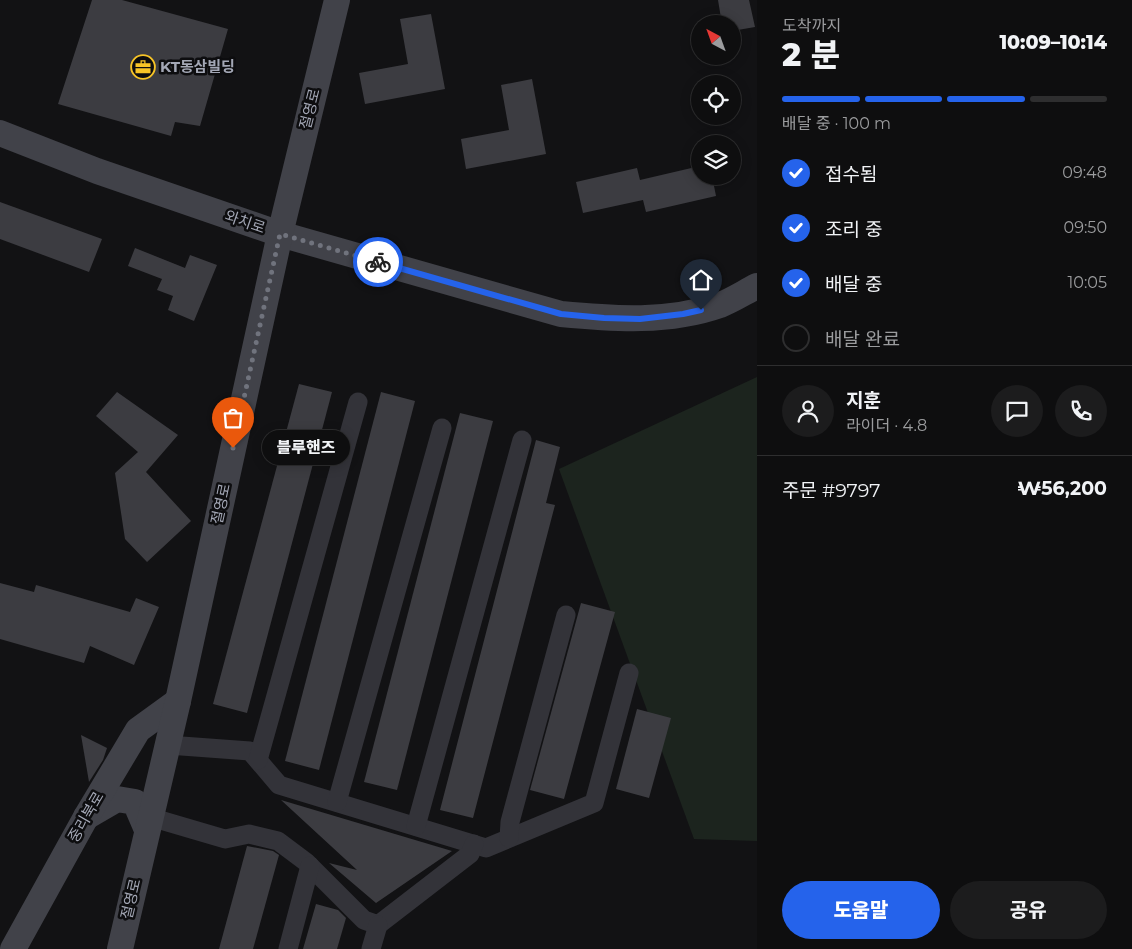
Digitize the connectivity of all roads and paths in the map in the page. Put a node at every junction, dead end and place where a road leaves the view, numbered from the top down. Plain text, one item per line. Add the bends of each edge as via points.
1 (337, 0) edge
2 (0, 133) edge
3 (280, 234) junction
4 (757, 286) edge
5 (358, 402) dead end
6 (442, 428) dead end
7 (522, 440) dead end
8 (566, 615) dead end
9 (629, 673) dead end
10 (178, 701) junction
11 (168, 745) junction
12 (258, 760) junction
13 (337, 802) junction
14 (86, 817) junction
15 (149, 824) junction
16 (416, 826) junction
17 (509, 838) junction
18 (474, 844) junction
19 (310, 866) junction
20 (378, 925) junction
21 (13, 949) edge
22 (120, 949) edge
23 (288, 949) edge
24 (371, 949) edge

1 - 3 main road, 절영로
2 - 3 main road, 와치로 via 97,171
3 - 4 main road, 와치로 via 561,314 640,319 683,314 720,305
3 - 10 main road, 절영로
5 - 12 street
6 - 13 street
7 - 16 street
8 - 17 street via 510,822
9 - 17 street via 594,803
10 - 11 main road, 절영로
10 - 14 main road, 중리북로 via 138,730
11 - 12 street via 250,751
11 - 15 main road, 절영로
12 - 13 street via 279,784
13 - 16 street
14 - 15 main road via 117,799 135,802
14 - 21 main road, 중리북로
15 - 19 street via 225,839 249,834 278,841
15 - 22 main road, 절영로
16 - 18 street
17 - 18 street via 486,848
18 - 20 street via 470,854
19 - 20 street via 364,920
19 - 23 street
20 - 24 street

